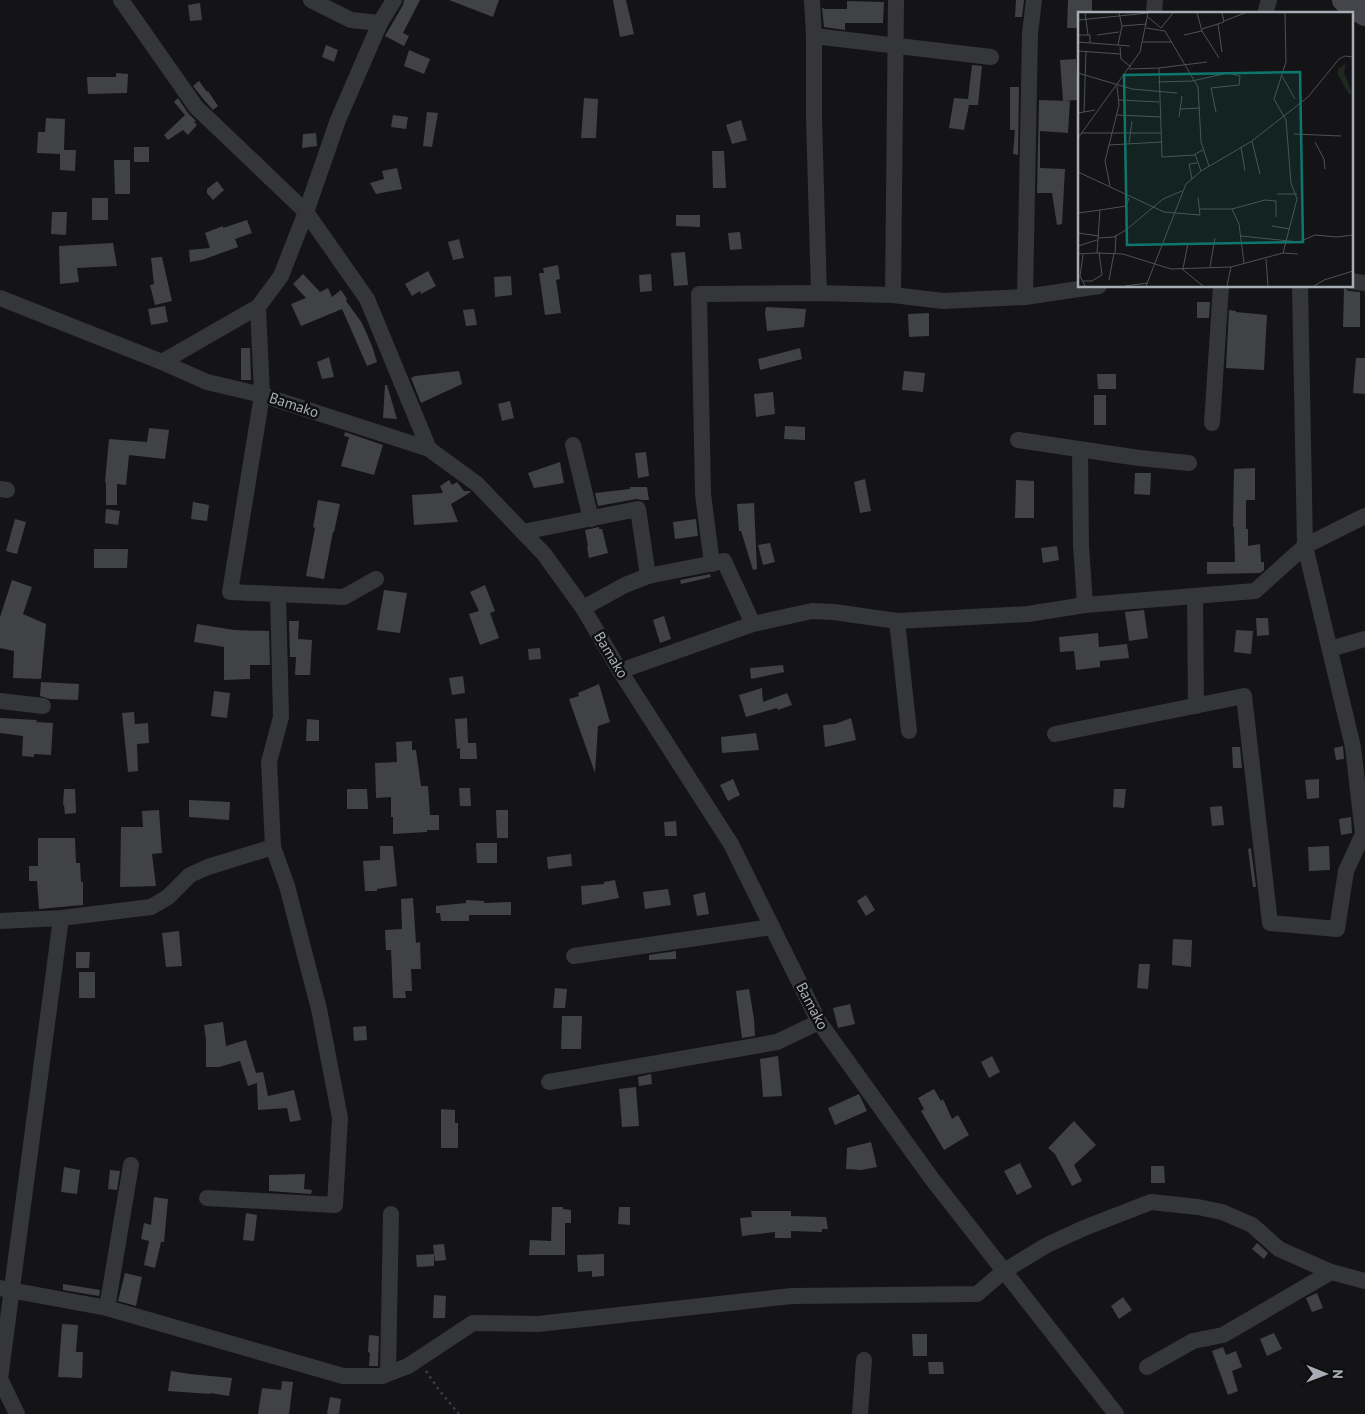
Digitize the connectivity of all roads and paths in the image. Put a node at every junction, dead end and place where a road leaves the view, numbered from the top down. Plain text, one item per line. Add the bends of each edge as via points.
1 (121, 0) edge
2 (311, 0) edge
3 (394, 0) edge
4 (812, 0) edge
5 (896, 0) edge
6 (1034, 0) edge
7 (1344, 0) edge
8 (1365, 14) edge
9 (380, 23) junction
10 (814, 36) junction
11 (895, 46) junction
12 (991, 58) dead end
13 (306, 212) junction
14 (1352, 282) edge
15 (1365, 283) edge
16 (1086, 288) edge
17 (1221, 288) edge
18 (1300, 288) edge
19 (819, 293) junction
20 (893, 295) junction
21 (1025, 297) junction
22 (0, 298) edge
23 (258, 307) junction
24 (162, 362) junction
25 (262, 394) junction
26 (1212, 423) dead end
27 (1018, 440) dead end
28 (573, 444) dead end
29 (430, 449) junction
30 (1080, 450) junction
31 (1189, 463) dead end
32 (1365, 516) edge
33 (591, 519) junction
34 (523, 532) junction
35 (1305, 546) junction
36 (712, 564) junction
37 (648, 576) junction
38 (376, 580) dead end
39 (278, 594) junction
40 (1195, 596) junction
41 (1085, 605) junction
42 (583, 608) junction
43 (897, 621) junction
44 (752, 624) junction
45 (1365, 639) edge
46 (1330, 649) junction
47 (620, 671) junction
48 (0, 701) edge
49 (43, 706) dead end
50 (1196, 706) junction
51 (909, 731) dead end
52 (1055, 734) dead end
53 (273, 847) junction
54 (61, 918) junction
55 (0, 921) edge
56 (772, 927) junction
57 (574, 956) dead end
58 (819, 1022) junction
59 (549, 1082) dead end
60 (131, 1165) dead end
61 (207, 1198) dead end
62 (390, 1214) dead end
63 (1004, 1271) junction
64 (1332, 1272) junction
65 (1365, 1280) edge
66 (6, 1289) edge
67 (107, 1308) junction
68 (419, 1359) junction
69 (864, 1360) dead end
70 (1147, 1367) dead end
71 (388, 1374) junction
72 (18, 1414) edge
73 (459, 1414) edge
74 (860, 1414) edge
75 (1116, 1414) edge

1 - 13 street via 196,106
2 - 9 street via 351,20
3 - 9 street
4 - 10 street
5 - 11 street
6 - 21 street via 1030,34
7 - 8 street
9 - 13 street via 338,120
10 - 11 street
10 - 19 street
11 - 12 street
11 - 20 street
13 - 23 street via 281,276
13 - 29 street via 366,299
14 - 15 street
16 - 21 street
17 - 26 street
18 - 35 street
19 - 20 street
19 - 36 street via 699,294 703,494
20 - 21 street via 943,301
22 - 24 street, Bamako
23 - 24 street
23 - 25 street
24 - 25 street, Bamako via 207,382
25 - 29 street, Bamako
25 - 39 street via 230,592
27 - 30 street
28 - 33 street
29 - 34 street, Bamako via 477,484
30 - 31 street
30 - 41 street
32 - 35 street
33 - 34 street
33 - 37 street via 638,509
34 - 42 street, Bamako via 544,554
35 - 40 street via 1255,591
35 - 46 street
36 - 37 street
36 - 44 street via 724,561
37 - 42 street
38 - 39 street via 344,597
39 - 53 street via 281,717 269,762
40 - 41 street
40 - 50 street
41 - 43 street via 1028,614
42 - 47 street, Bamako
43 - 44 street via 812,611
43 - 51 street
44 - 47 street
45 - 46 street
46 - 50 street via 1353,747 1364,834 1346,871 1338,929 1270,923 1244,696
47 - 56 street, Bamako via 731,844
48 - 49 street
50 - 52 street
53 - 54 street via 208,866 190,875 168,897 151,907
53 - 61 street via 287,886 318,1010 340,1118 335,1205
54 - 55 street
54 - 66 street
56 - 57 street
56 - 58 street, Bamako
58 - 59 street via 777,1042
58 - 63 street, Bamako via 932,1179
60 - 67 street
62 - 71 street
63 - 64 street via 1047,1245 1151,1202 1222,1212 1252,1225 1280,1249
63 - 68 street via 978,1294 792,1296 538,1324 473,1323
63 - 75 street, Bamako
64 - 65 street
64 - 70 street via 1223,1335 1193,1341
66 - 67 street
66 - 72 street via 0,1379
67 - 71 street via 343,1376
68 - 71 street
68 - 73 path
69 - 74 street

